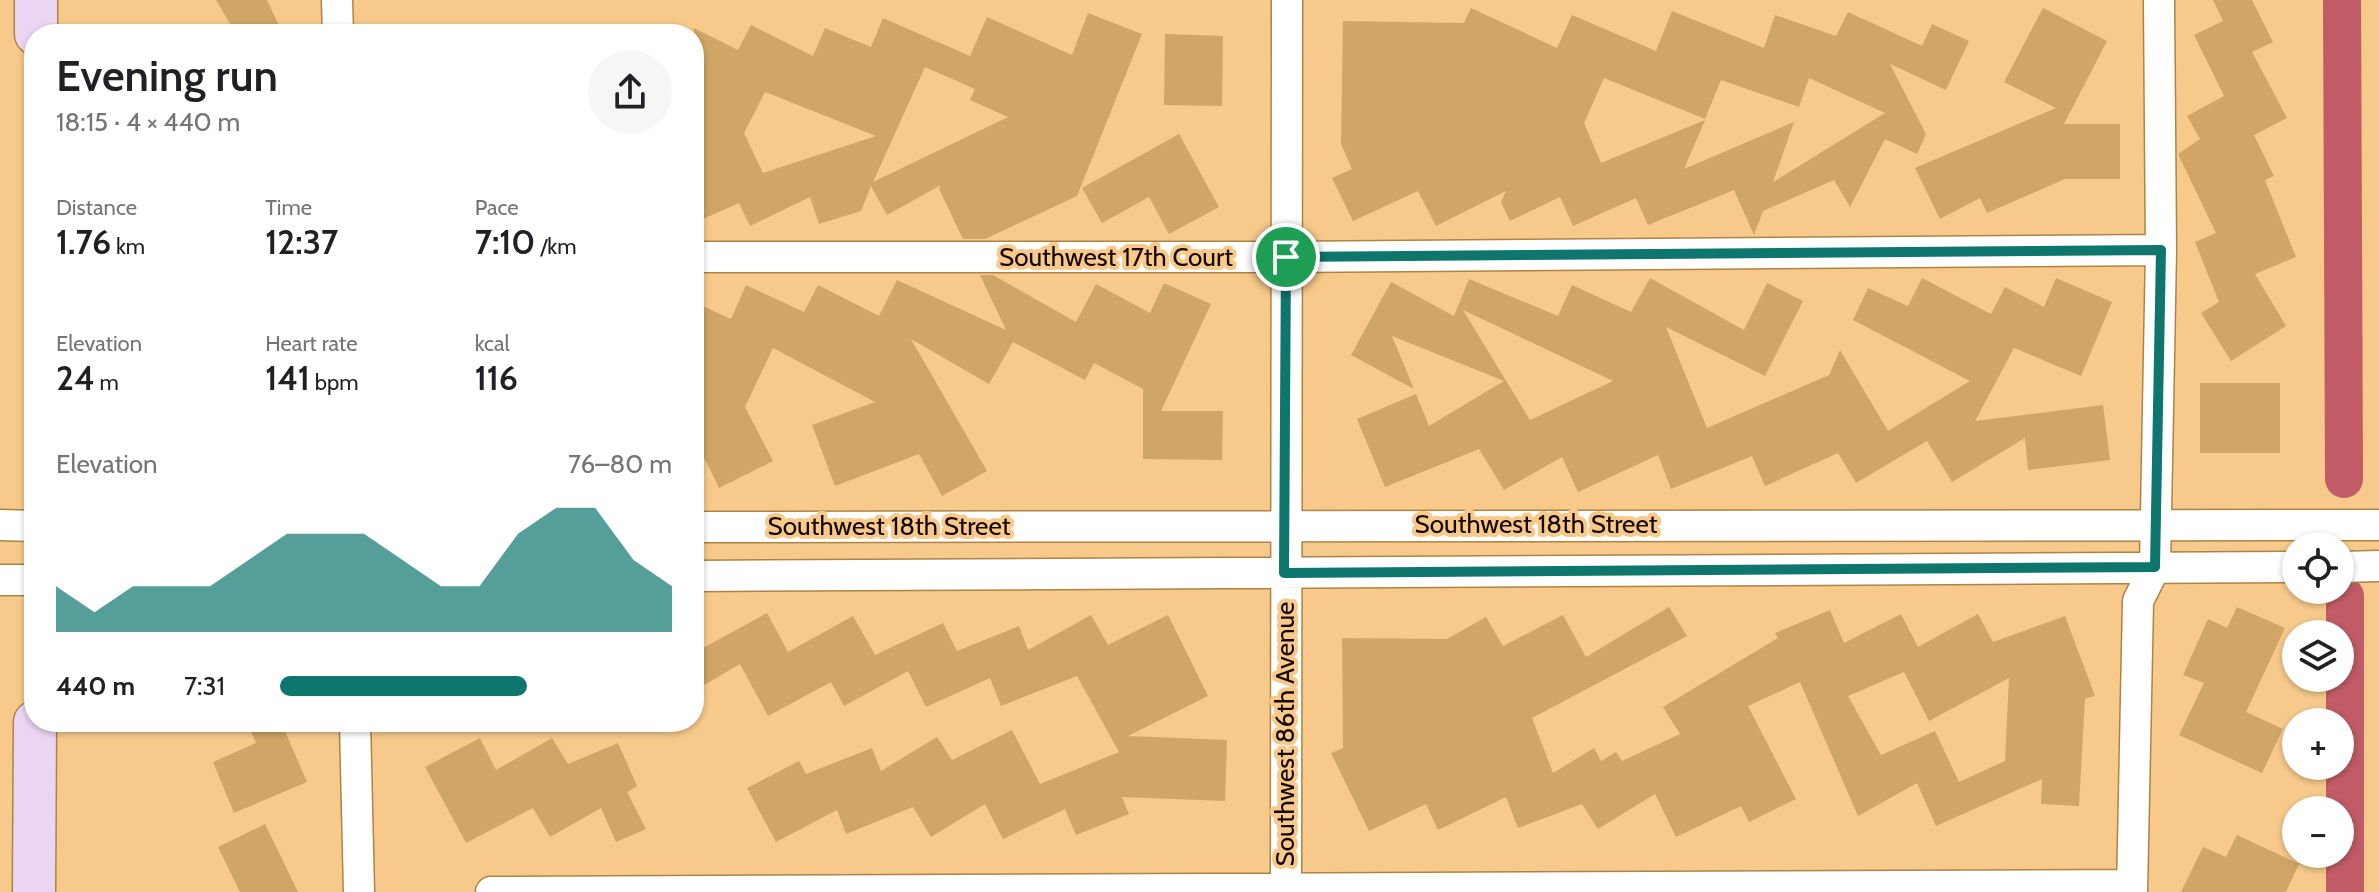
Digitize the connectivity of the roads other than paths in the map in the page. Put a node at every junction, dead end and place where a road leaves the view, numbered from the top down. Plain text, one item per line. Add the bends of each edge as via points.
1 (36, 0) edge
2 (337, 0) edge
3 (1287, 0) edge
4 (2159, 0) edge
5 (36, 24) edge
6 (338, 24) edge
7 (2161, 250) junction
8 (704, 257) edge
9 (1286, 257) junction
10 (1284, 524) junction
11 (2156, 524) junction
12 (0, 525) edge
13 (2379, 525) edge
14 (24, 526) edge
15 (704, 527) edge
16 (2379, 566) edge
17 (2155, 567) junction
18 (2282, 567) edge
19 (2354, 567) edge
20 (1284, 573) junction
21 (704, 576) edge
22 (0, 580) edge
23 (24, 580) edge
24 (35, 732) edge
25 (355, 732) edge
26 (1286, 889) edge
27 (2132, 889) edge
28 (34, 892) edge
29 (359, 892) edge
30 (491, 892) edge

1 - 5 main road
2 - 6 street
3 - 9 street, Southwest 86th Avenue
4 - 7 street
7 - 9 street, Southwest 17th Court
7 - 11 street
8 - 9 street, Southwest 17th Court
9 - 10 street, Southwest 86th Avenue
10 - 11 street, Southwest 18th Street
10 - 15 street, Southwest 18th Street
10 - 20 street, Southwest 86th Avenue
11 - 13 street, Southwest 18th Street
11 - 17 street
12 - 14 street
16 - 19 street
17 - 18 street, Southwest 18th Street
17 - 20 street, Southwest 18th Street
17 - 27 street via 2138,601
20 - 21 street, Southwest 18th Street
20 - 26 street, Southwest 86th Avenue
22 - 23 street
24 - 28 main road
25 - 29 street
26 - 27 street
26 - 30 street

